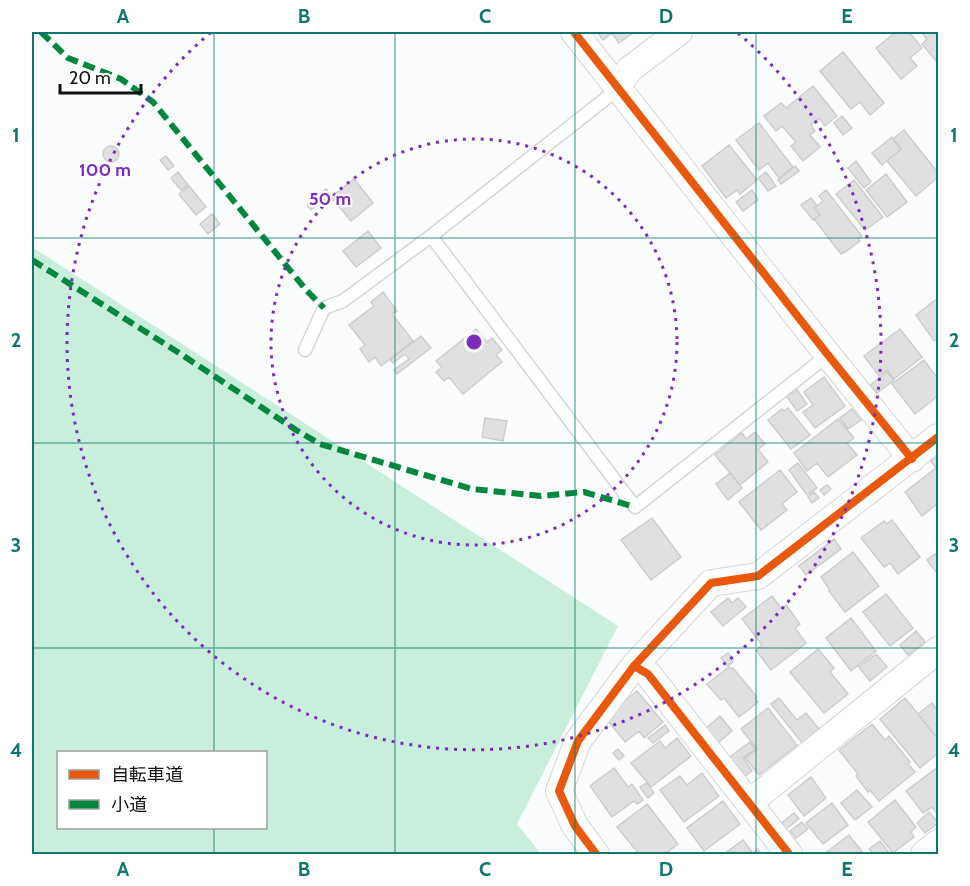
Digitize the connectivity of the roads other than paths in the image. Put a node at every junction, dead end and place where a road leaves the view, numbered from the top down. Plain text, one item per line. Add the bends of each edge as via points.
1 (574, 32) edge
2 (679, 32) edge
3 (617, 86) junction
4 (431, 236) junction
5 (305, 350) dead end
6 (828, 355) junction
7 (939, 437) edge
8 (912, 459) junction
9 (939, 651) edge
10 (634, 666) junction
11 (749, 803) junction
12 (939, 843) edge
13 (596, 855) edge
14 (789, 855) edge
15 (924, 855) edge

1 - 3 street
2 - 3 street via 630,69
3 - 4 lane
3 - 6 street
4 - 5 lane via 343,301 324,308
4 - 6 lane via 634,507
6 - 8 street
7 - 8 street
8 - 10 street via 758,576 711,583
9 - 11 street
10 - 11 street via 648,674
10 - 13 street via 578,741 559,791 575,826
11 - 14 street
12 - 15 street

